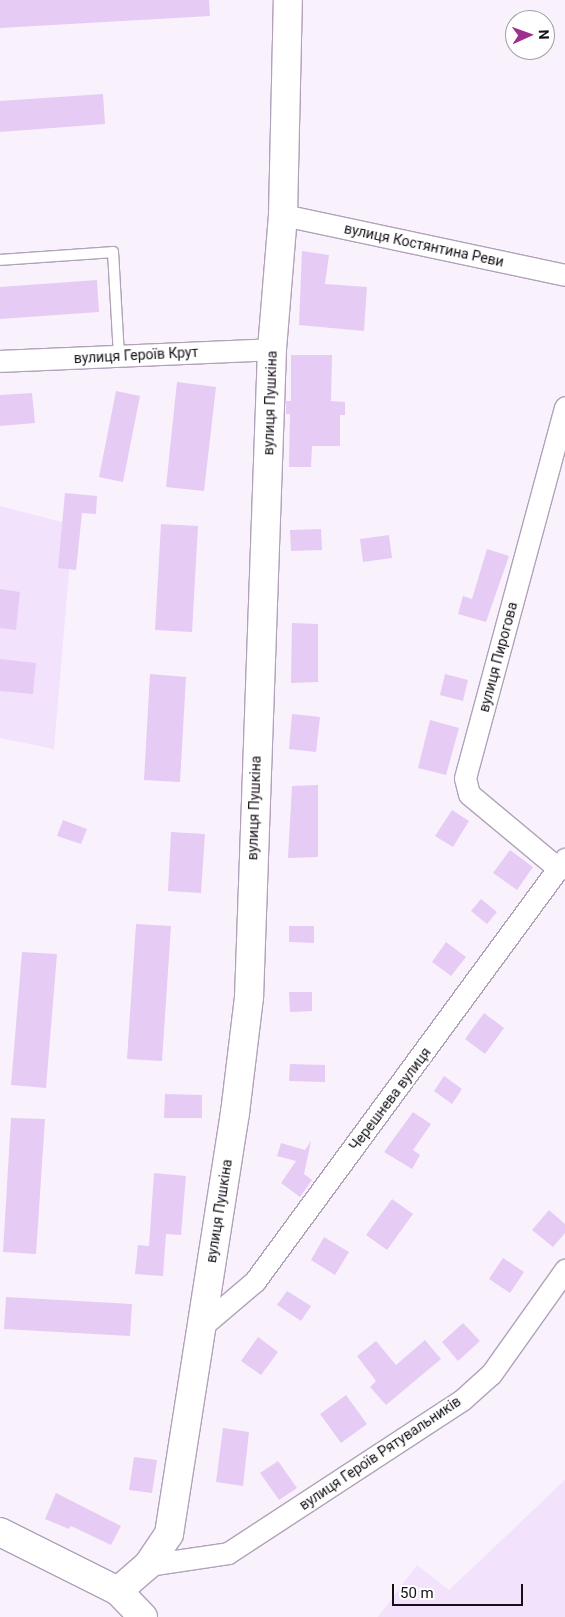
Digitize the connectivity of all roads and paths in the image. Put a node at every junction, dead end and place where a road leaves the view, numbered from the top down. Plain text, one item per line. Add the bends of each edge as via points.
1 (288, 0) edge
2 (283, 215) junction
3 (0, 260) edge
4 (565, 275) edge
5 (272, 349) junction
6 (119, 356) junction
7 (0, 362) edge
8 (565, 407) edge
9 (562, 864) edge
10 (565, 1270) edge
11 (201, 1327) junction
12 (0, 1532) edge
13 (148, 1565) junction
14 (118, 1591) junction
15 (143, 1617) edge

1 - 2 street, вулиця Пушкіна
2 - 4 street, вулиця Костянтина Реви
2 - 5 street, вулиця Пушкіна
3 - 6 lane via 113,252
5 - 6 street, вулиця Героїв Крут
5 - 11 street, вулиця Пушкіна via 249,998 235,1113
6 - 7 street, вулиця Героїв Крут
8 - 9 street, вулиця Пирогова via 465,778 469,794
9 - 11 street, Черешнева вулиця via 255,1281
10 - 13 street, вулиця Героїв Рятувальників via 492,1374 462,1400 228,1554
11 - 13 street, вулиця Пушкіна via 168,1534
12 - 14 street
13 - 14 street, вулиця Пушкіна
14 - 15 street

